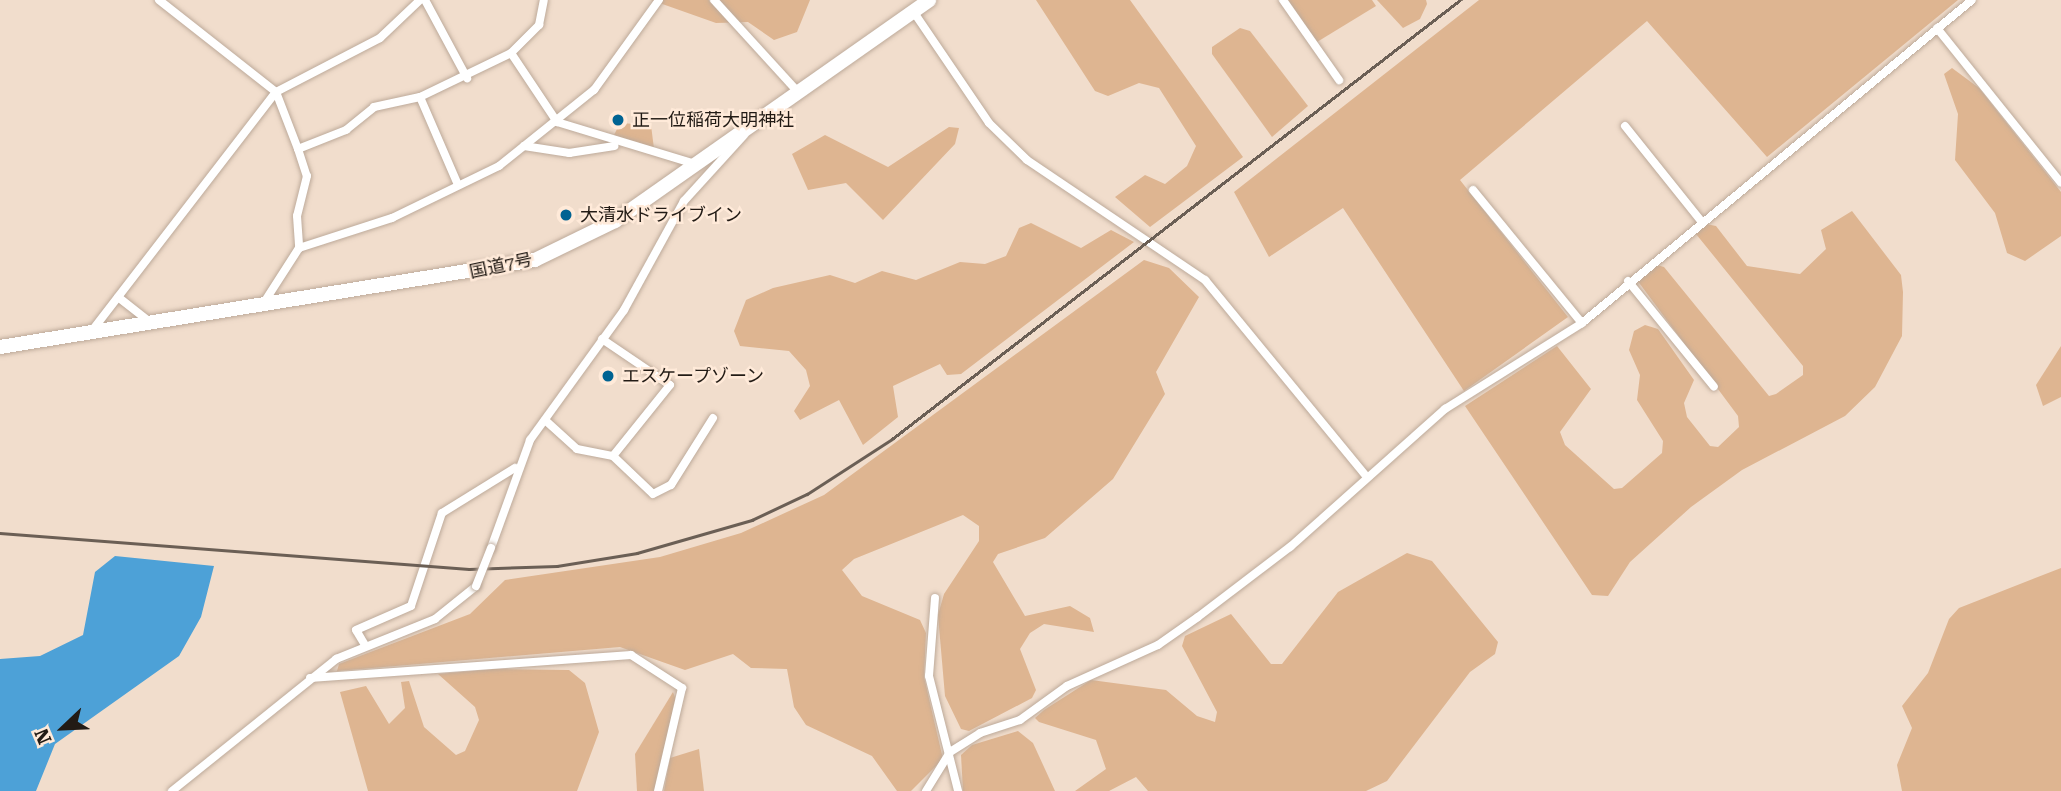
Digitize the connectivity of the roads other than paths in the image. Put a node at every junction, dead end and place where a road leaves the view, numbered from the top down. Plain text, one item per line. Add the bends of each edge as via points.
1 (159, 0) edge
2 (422, 0) edge
3 (544, 0) edge
4 (659, 0) edge
5 (714, 0) edge
6 (929, 0) edge
7 (1283, 0) edge
8 (1972, 0) edge
9 (913, 11) junction
10 (1937, 28) junction
11 (510, 53) junction
12 (467, 78) junction
13 (1339, 80) dead end
14 (276, 92) junction
15 (798, 92) junction
16 (420, 97) junction
17 (557, 122) junction
18 (1625, 126) dead end
19 (748, 130) junction
20 (618, 145) junction
21 (524, 146) junction
22 (298, 149) junction
23 (698, 164) junction
24 (2061, 183) edge
25 (458, 185) junction
26 (1473, 190) dead end
27 (1701, 221) junction
28 (299, 248) junction
29 (1629, 281) junction
30 (118, 297) junction
31 (261, 306) junction
32 (1581, 323) junction
33 (153, 324) junction
34 (90, 334) junction
35 (603, 339) junction
36 (0, 347) edge
37 (1714, 387) dead end
38 (713, 418) dead end
39 (545, 421) junction
40 (613, 456) junction
41 (515, 468) junction
42 (1365, 475) junction
43 (934, 598) dead end
44 (365, 645) junction
45 (310, 678) junction
46 (950, 752) junction
47 (172, 791) edge
48 (658, 791) edge
49 (926, 791) edge
50 (958, 791) edge

1 - 14 street
2 - 12 street
2 - 14 street via 380,38
3 - 11 street via 539,25
4 - 17 street via 614,69
5 - 15 street
6 - 9 highway, 国道7号
7 - 13 street
8 - 10 street
9 - 15 highway, 国道7号
9 - 42 street via 989,123 1027,160 1205,280
10 - 24 street
10 - 27 street
11 - 12 street
11 - 17 street
12 - 16 street
14 - 22 street
14 - 30 street
15 - 19 highway, 国道7号
16 - 22 street via 374,107 346,130
16 - 25 street
17 - 20 street
17 - 21 street
18 - 27 street
19 - 23 highway, 国道7号
19 - 35 street via 684,201
20 - 21 street via 569,153
20 - 23 street
21 - 25 street
22 - 28 street via 307,176 297,216
23 - 31 highway, 国道7号 via 615,221 535,260
25 - 28 street via 379,223
26 - 32 street
27 - 29 street
28 - 31 street
29 - 32 street
29 - 37 street
30 - 33 street
30 - 34 street
31 - 33 highway, 国道7号
32 - 42 street via 1445,409
33 - 34 highway, 国道7号
34 - 36 highway, 国道7号
35 - 39 street
35 - 40 street via 670,385
38 - 40 street via 671,485 653,494
39 - 40 street via 577,449
39 - 41 street
41 - 44 street, bridge via 476,586 435,619
41 - 44 street via 442,513 411,606 356,630
42 - 46 street via 1290,547 1169,638
43 - 46 street via 929,676
44 - 45 street
45 - 47 street
45 - 48 street via 631,655 682,688
46 - 49 street
46 - 50 street

